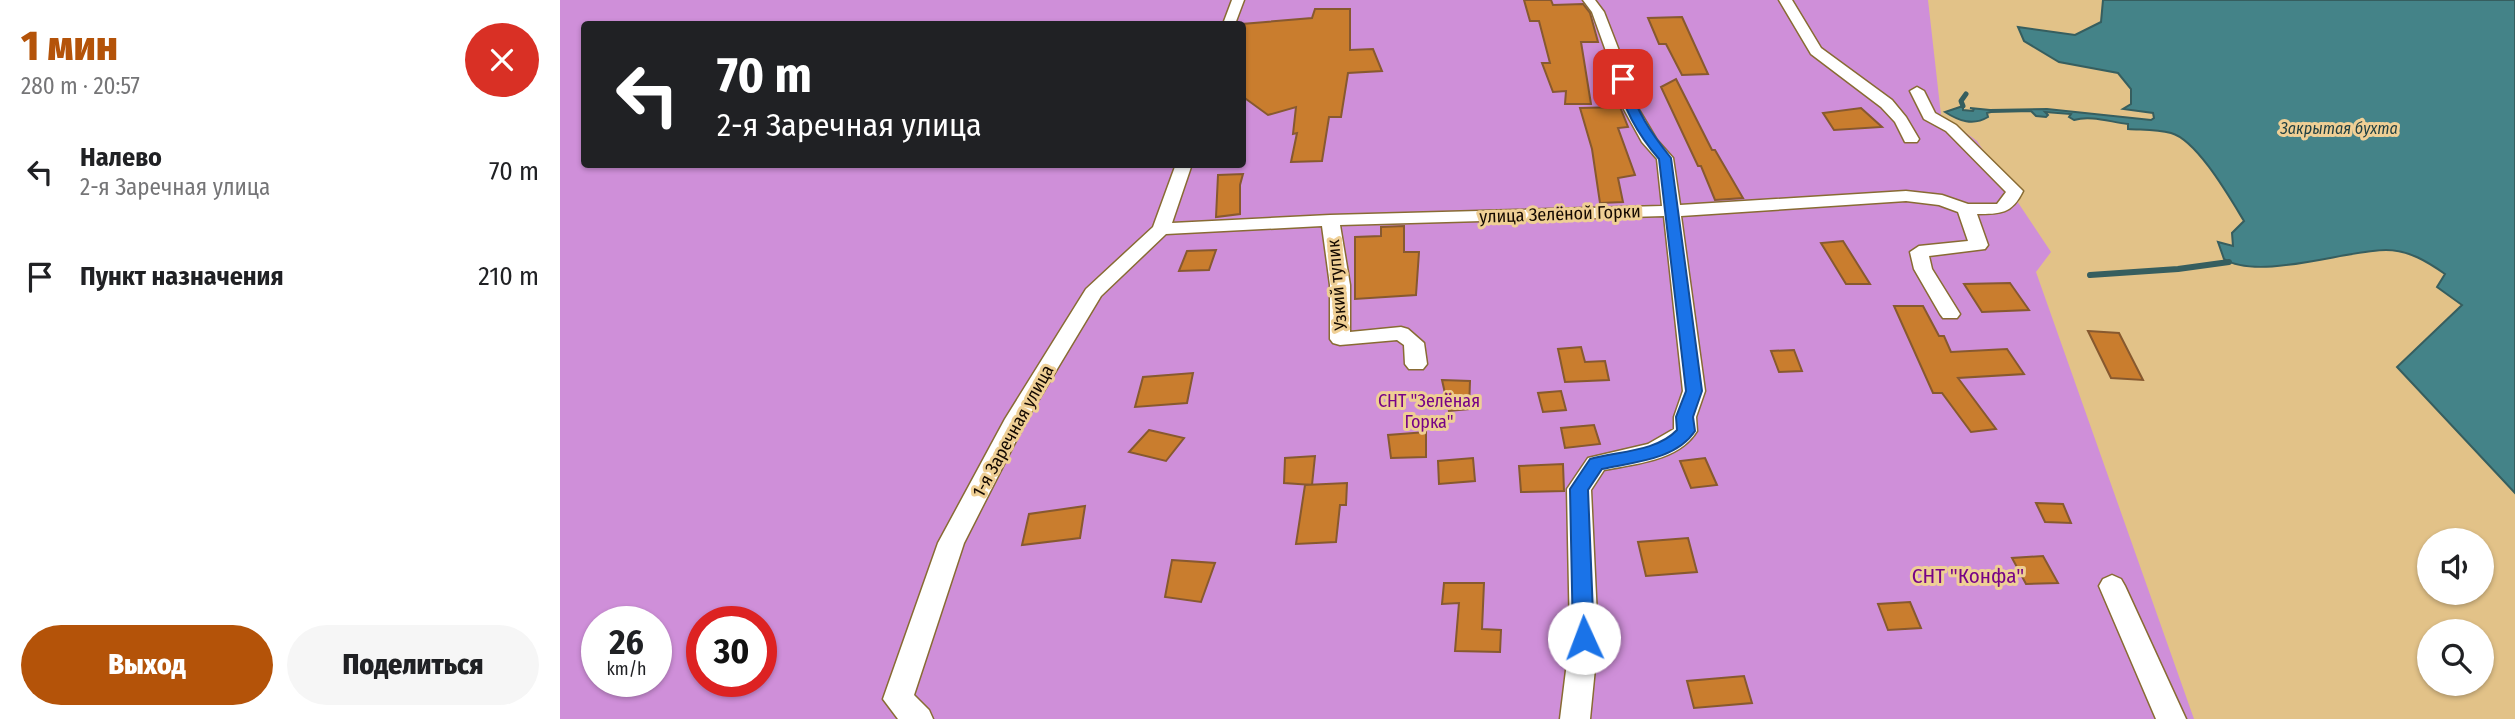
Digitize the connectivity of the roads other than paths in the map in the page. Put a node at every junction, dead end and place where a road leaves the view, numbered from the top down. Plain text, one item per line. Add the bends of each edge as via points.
1 (1238, 0) edge
2 (1589, 0) edge
3 (1785, 0) edge
4 (1230, 21) edge
5 (1917, 91) dead end
6 (1911, 139) dead end
7 (1183, 168) edge
8 (1966, 209) junction
9 (1672, 211) junction
10 (1330, 220) junction
11 (1161, 229) junction
12 (1950, 314) dead end
13 (1416, 364) dead end
14 (2112, 586) dead end
15 (918, 719) edge
16 (1575, 719) edge
17 (2171, 719) edge

1 - 4 street
2 - 9 street via 1598,12 1628,104 1665,158
3 - 6 street via 1816,51 1888,106
5 - 8 street, улица Зелёной Горки via 1928,116 1951,128 2015,191 2001,209
7 - 11 street, 1-я Заречная улица
8 - 9 street, улица Зелёной Горки via 1942,200 1906,196
8 - 12 street via 1979,245 1919,252 1923,269
9 - 10 street, улица Зелёной Горки
9 - 16 street via 1694,391 1685,417 1686,431 1676,442 1596,464 1579,489 1584,638
10 - 11 street, улица Зелёной Горки
10 - 13 street, Узкий тупик via 1340,285 1340,339 1401,333 1414,343
11 - 15 street, 1-я Заречная улица via 1093,293 1016,419 951,543 898,699
14 - 17 street

